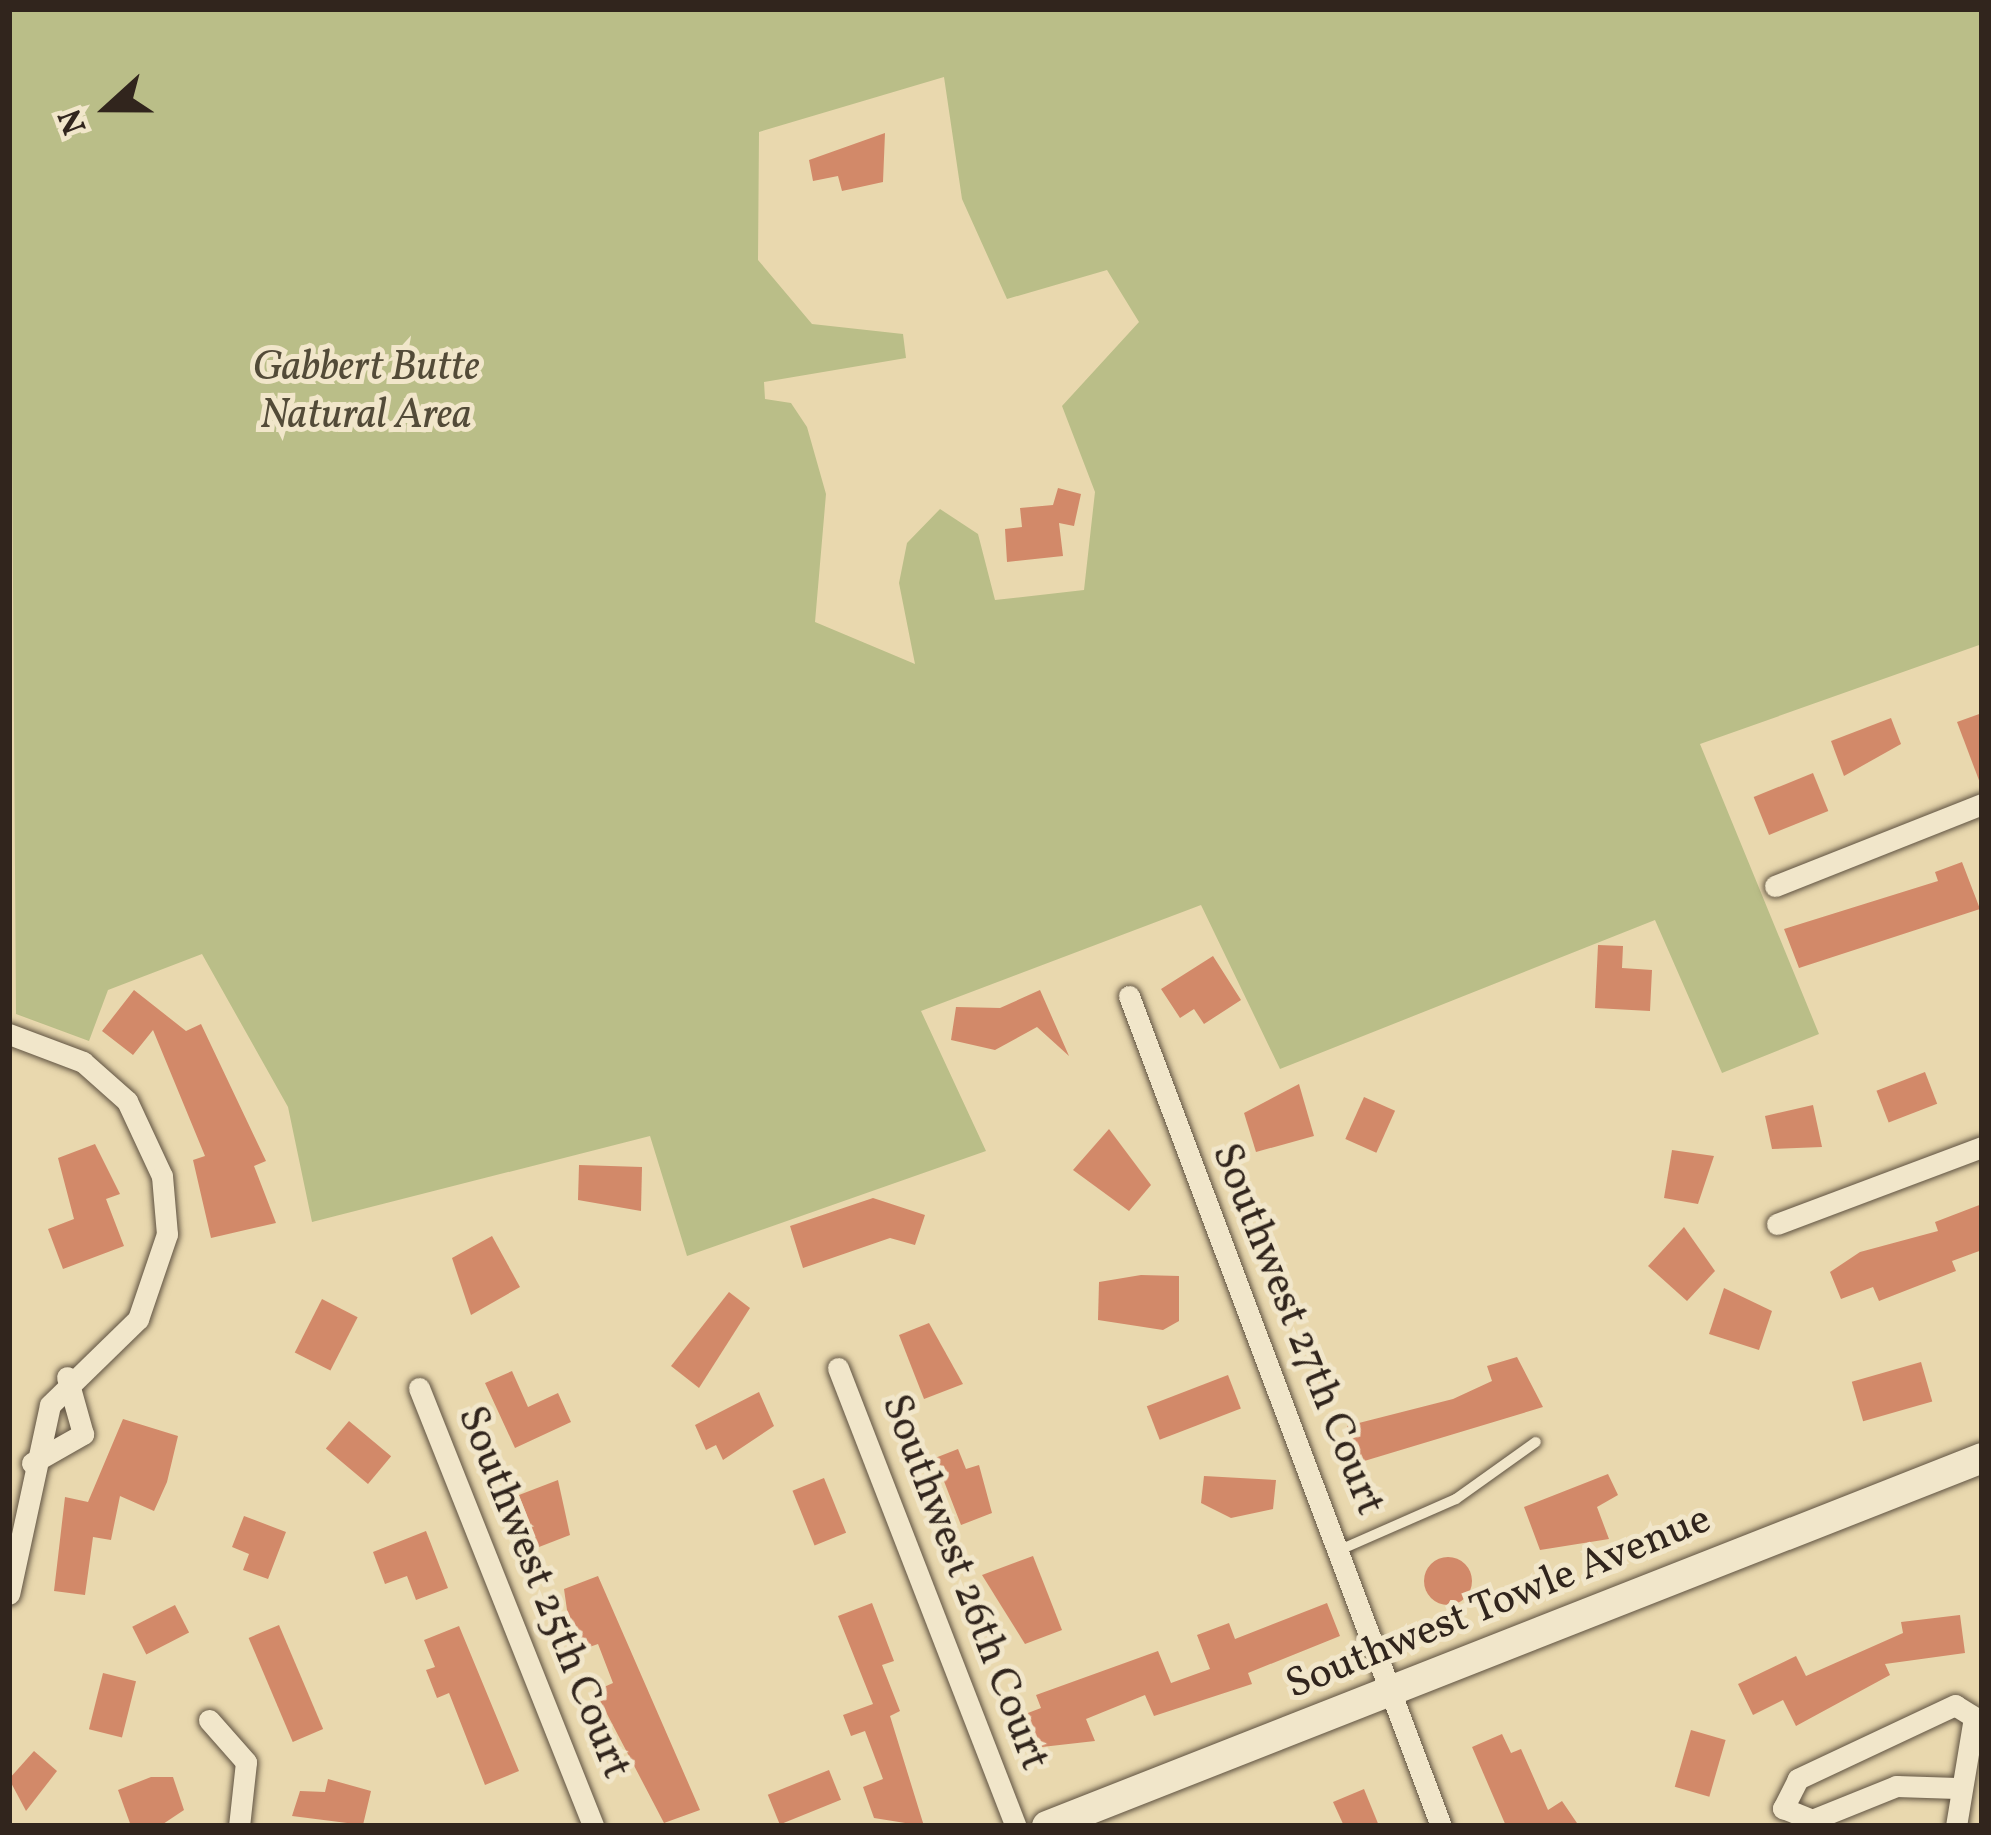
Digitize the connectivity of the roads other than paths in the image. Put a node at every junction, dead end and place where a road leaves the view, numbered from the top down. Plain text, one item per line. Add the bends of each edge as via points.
1 (1982, 804) edge
2 (1775, 886) dead end
3 (1130, 996) dead end
4 (9, 1034) edge
5 (1982, 1147) edge
6 (1777, 1224) dead end
7 (838, 1367) dead end
8 (67, 1377) junction
9 (419, 1388) dead end
10 (1536, 1442) dead end
11 (1982, 1458) edge
12 (32, 1463) junction
13 (1342, 1550) junction
14 (9, 1594) edge
15 (1393, 1692) junction
16 (209, 1720) dead end
17 (1957, 1788) junction
18 (239, 1826) edge
19 (593, 1826) edge
20 (1016, 1826) edge
21 (1047, 1826) edge
22 (1441, 1826) edge
23 (1956, 1826) edge

1 - 2 street
3 - 13 street, Southwest 27th Court
4 - 8 street via 107,1081 142,1123 163,1176 167,1234 153,1297
5 - 6 street
7 - 20 street, Southwest 26th Court
8 - 12 street
8 - 12 street via 83,1434
9 - 19 street, Southwest 25th Court
10 - 13 lane via 1456,1499
11 - 15 main road, Southwest Towle Avenue
12 - 14 street
13 - 15 street, Southwest 27th Court
15 - 21 main road, Southwest Towle Avenue
15 - 22 street, Southwest 27th Court
16 - 18 street via 246,1762
17 - 17 street via 1974,1718 1955,1705 1798,1779 1783,1808 1812,1820 1895,1786
17 - 23 street

